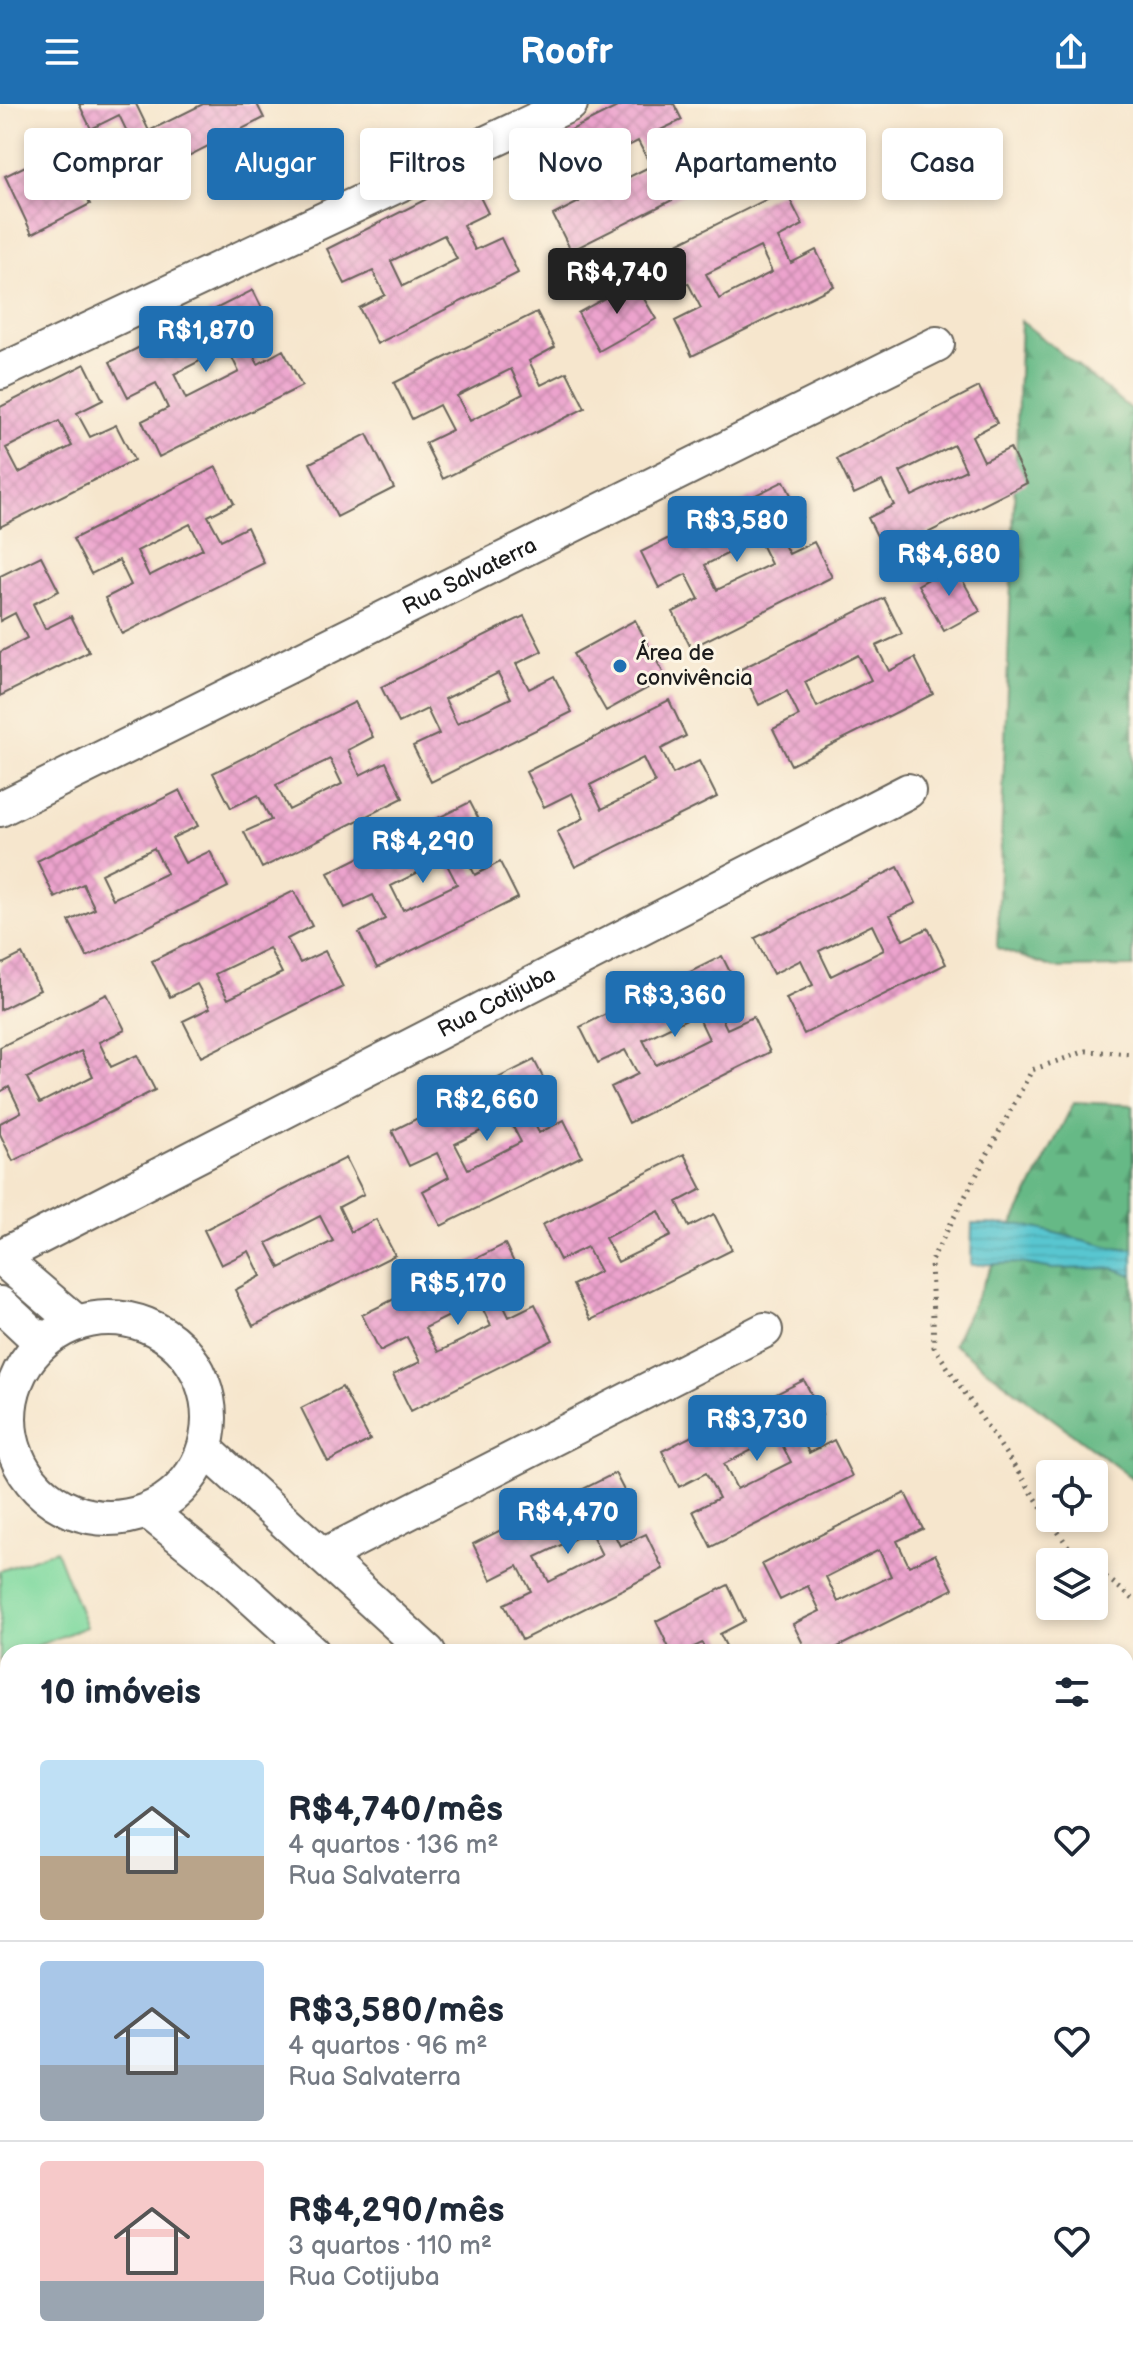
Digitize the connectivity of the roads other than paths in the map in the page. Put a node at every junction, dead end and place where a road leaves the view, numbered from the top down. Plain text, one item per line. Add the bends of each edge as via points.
1 (570, 104) edge
2 (937, 344) dead end
3 (0, 372) edge
4 (908, 791) dead end
5 (0, 809) edge
6 (0, 1257) edge
7 (0, 1304) edge
8 (77, 1323) junction
9 (765, 1330) dead end
10 (42, 1343) junction
11 (7, 1375) edge
12 (205, 1449) junction
13 (148, 1511) junction
14 (323, 1556) junction
15 (303, 1644) edge
16 (419, 1644) edge

1 - 3 street
2 - 5 street, Rua Salvaterra
4 - 6 street, Rua Cotijuba
6 - 8 street
7 - 10 street
8 - 10 street
8 - 12 street via 109,1318 140,1322 168,1337 191,1359 205,1387 210,1418
9 - 14 street
10 - 11 street
11 - 13 street via 12,1448 51,1502 82,1515 115,1519
12 - 13 street via 173,1496
12 - 14 street
13 - 15 street
14 - 16 street

